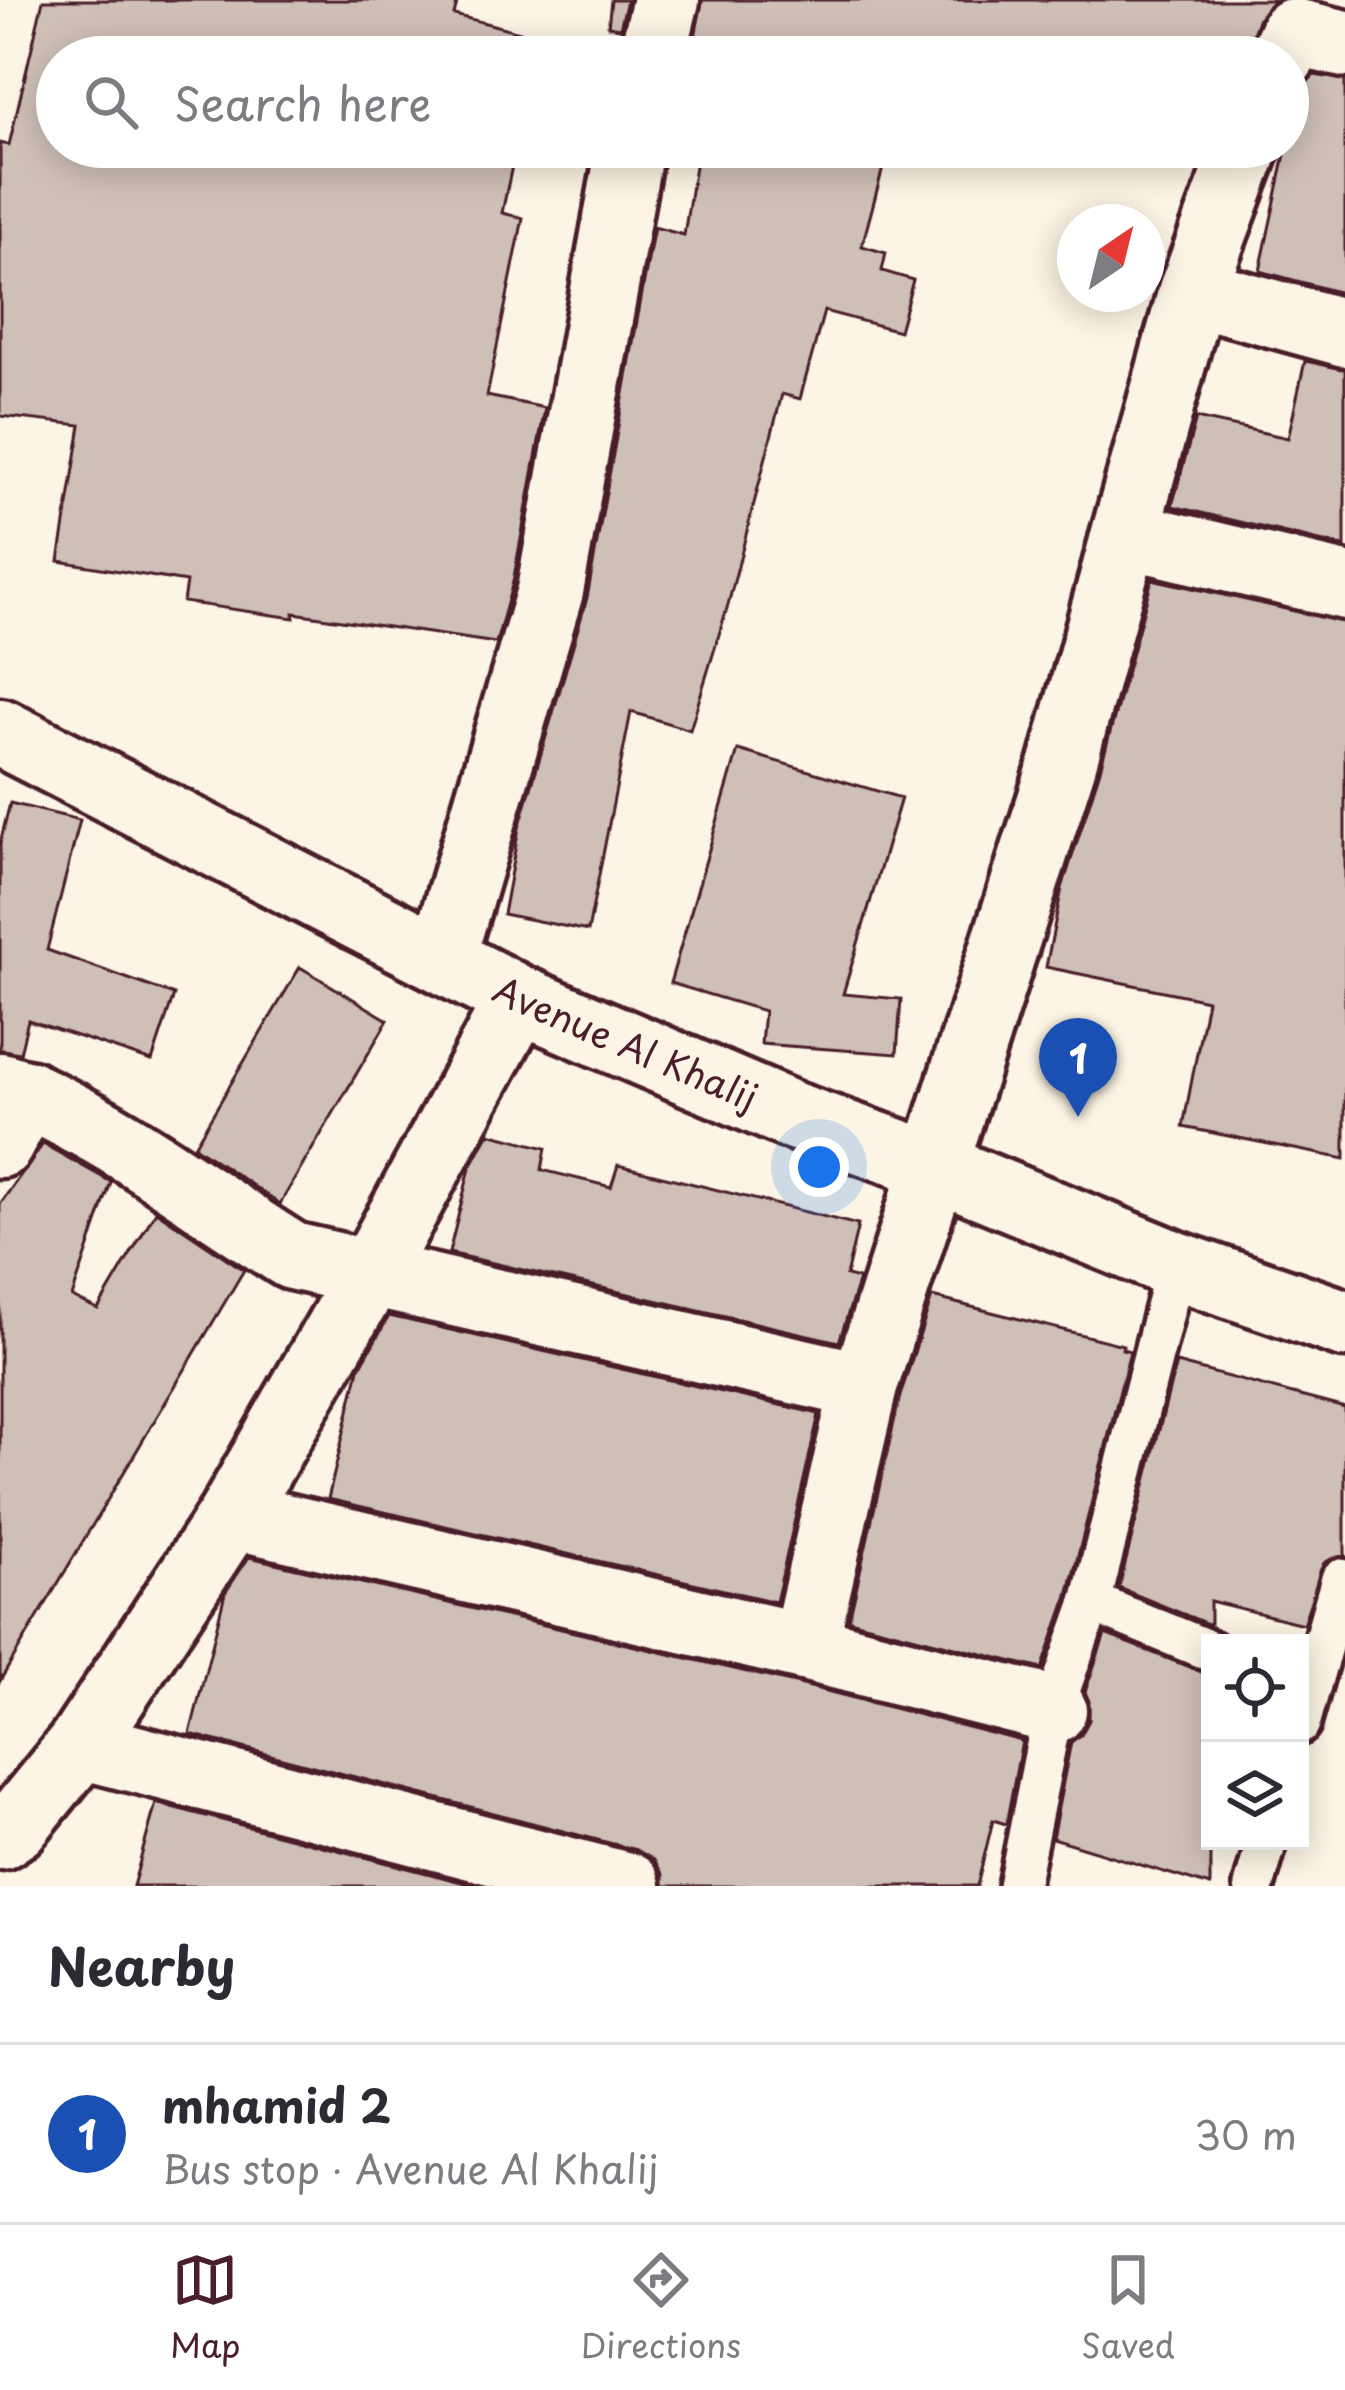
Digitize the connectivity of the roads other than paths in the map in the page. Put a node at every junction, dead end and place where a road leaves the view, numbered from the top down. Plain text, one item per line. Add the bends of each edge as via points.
1 (666, 0) edge
2 (657, 36) edge
3 (626, 168) edge
4 (1238, 168) edge
5 (1192, 291) junction
6 (1345, 333) edge
7 (1125, 534) junction
8 (1345, 586) edge
9 (0, 732) edge
10 (442, 958) junction
11 (519, 999) junction
12 (9, 1108) edge
13 (932, 1165) junction
14 (1176, 1265) junction
15 (370, 1274) junction
16 (1345, 1324) edge
17 (864, 1386) junction
18 (232, 1515) junction
19 (1341, 1579) dead end
20 (1091, 1602) junction
21 (804, 1647) junction
22 (1201, 1647) edge
23 (1309, 1682) edge
24 (1053, 1709) junction
25 (81, 1745) junction
26 (0, 1836) edge
27 (1264, 1850) edge
28 (1028, 1883) edge
29 (627, 1886) edge
30 (1254, 1886) edge

1 - 2 street
3 - 10 street via 550,590
4 - 5 street
5 - 6 street
5 - 7 street
7 - 8 street
7 - 13 street via 1063,763
9 - 10 street, Avenue Al Khalij
10 - 11 street, Avenue Al Khalij
11 - 13 street, Avenue Al Khalij
11 - 15 street
12 - 15 street via 147,1157 292,1256
13 - 14 street, Avenue Al Khalij
13 - 17 street
14 - 16 street, Avenue Al Khalij
14 - 20 lane
15 - 17 street
15 - 18 street
17 - 21 street
18 - 21 street
18 - 25 street
19 - 23 lane
20 - 22 lane
20 - 24 lane
21 - 24 street
24 - 28 lane
25 - 26 street
25 - 29 street
27 - 30 lane

